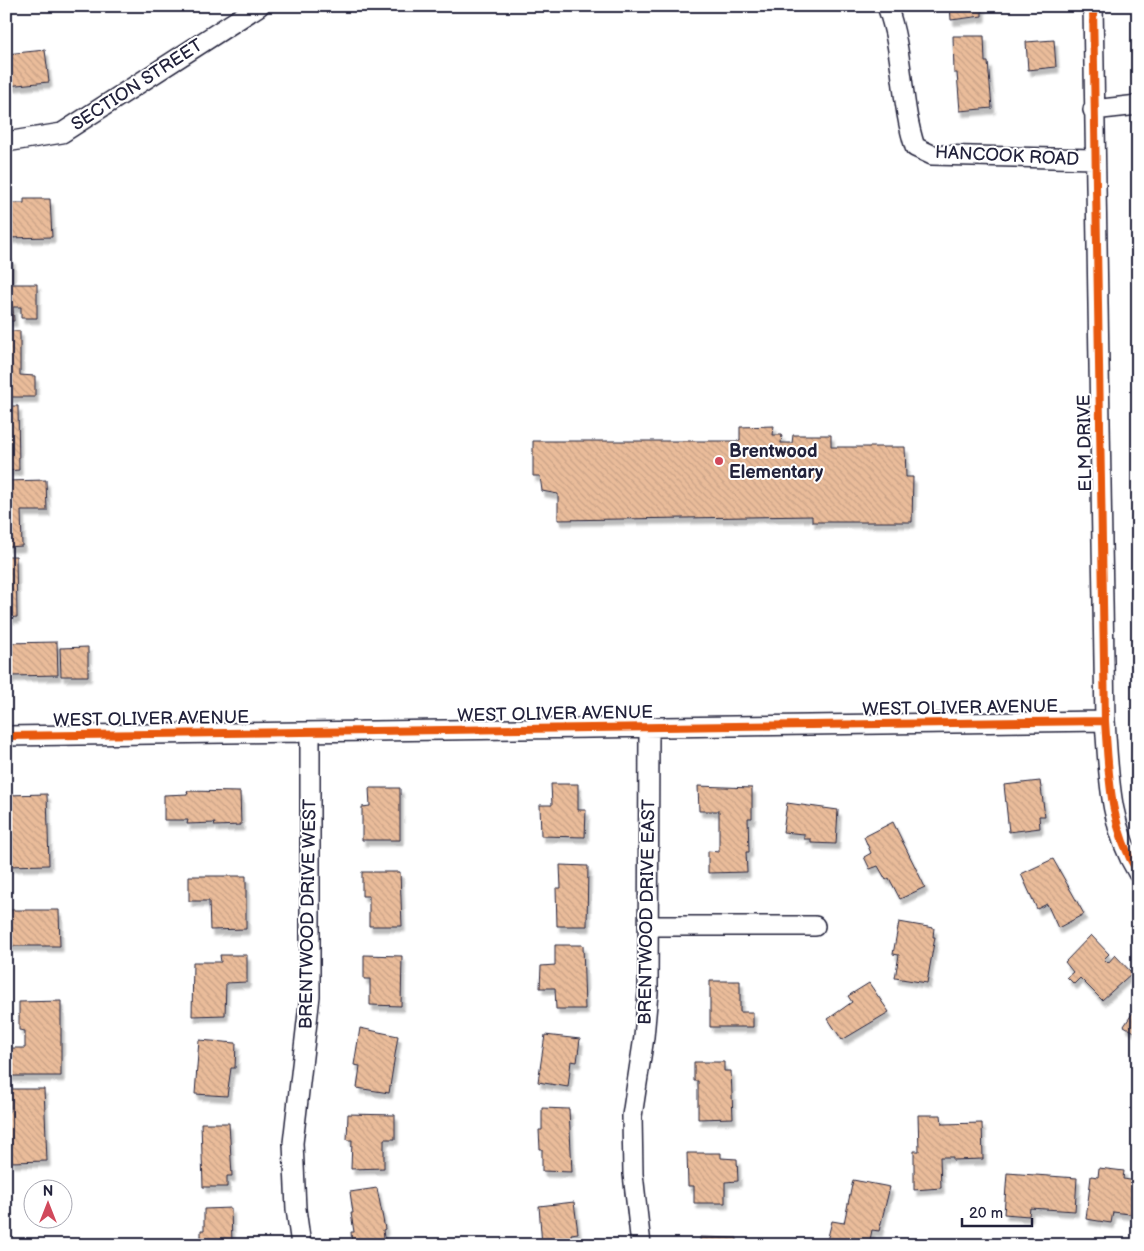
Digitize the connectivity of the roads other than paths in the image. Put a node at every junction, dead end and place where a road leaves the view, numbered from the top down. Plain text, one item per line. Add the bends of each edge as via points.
1 (259, 6) edge
2 (887, 6) edge
3 (1093, 6) edge
4 (1138, 105) edge
5 (1094, 110) junction
6 (6, 142) edge
7 (1094, 159) junction
8 (1105, 721) junction
9 (649, 728) junction
10 (310, 732) junction
11 (6, 736) edge
12 (1138, 874) edge
13 (650, 926) junction
14 (815, 926) dead end
15 (301, 1245) edge
16 (641, 1245) edge

1 - 6 street, SECTION STREET via 62,133
2 - 7 street, HANCOOK ROAD via 901,58 910,133 915,147 932,155
3 - 5 street, ELM DRIVE
4 - 5 street
5 - 7 street, ELM DRIVE
7 - 8 street, ELM DRIVE
8 - 9 street, WEST OLIVER AVENUE
8 - 12 street, ELM DRIVE via 1114,816
9 - 10 street, WEST OLIVER AVENUE
9 - 13 street, BRENTWOOD DRIVE EAST
10 - 11 street, WEST OLIVER AVENUE
10 - 15 street, BRENTWOOD DRIVE WEST via 310,996 293,1143
13 - 14 street
13 - 16 street, BRENTWOOD DRIVE EAST via 644,1037 632,1116 633,1174

